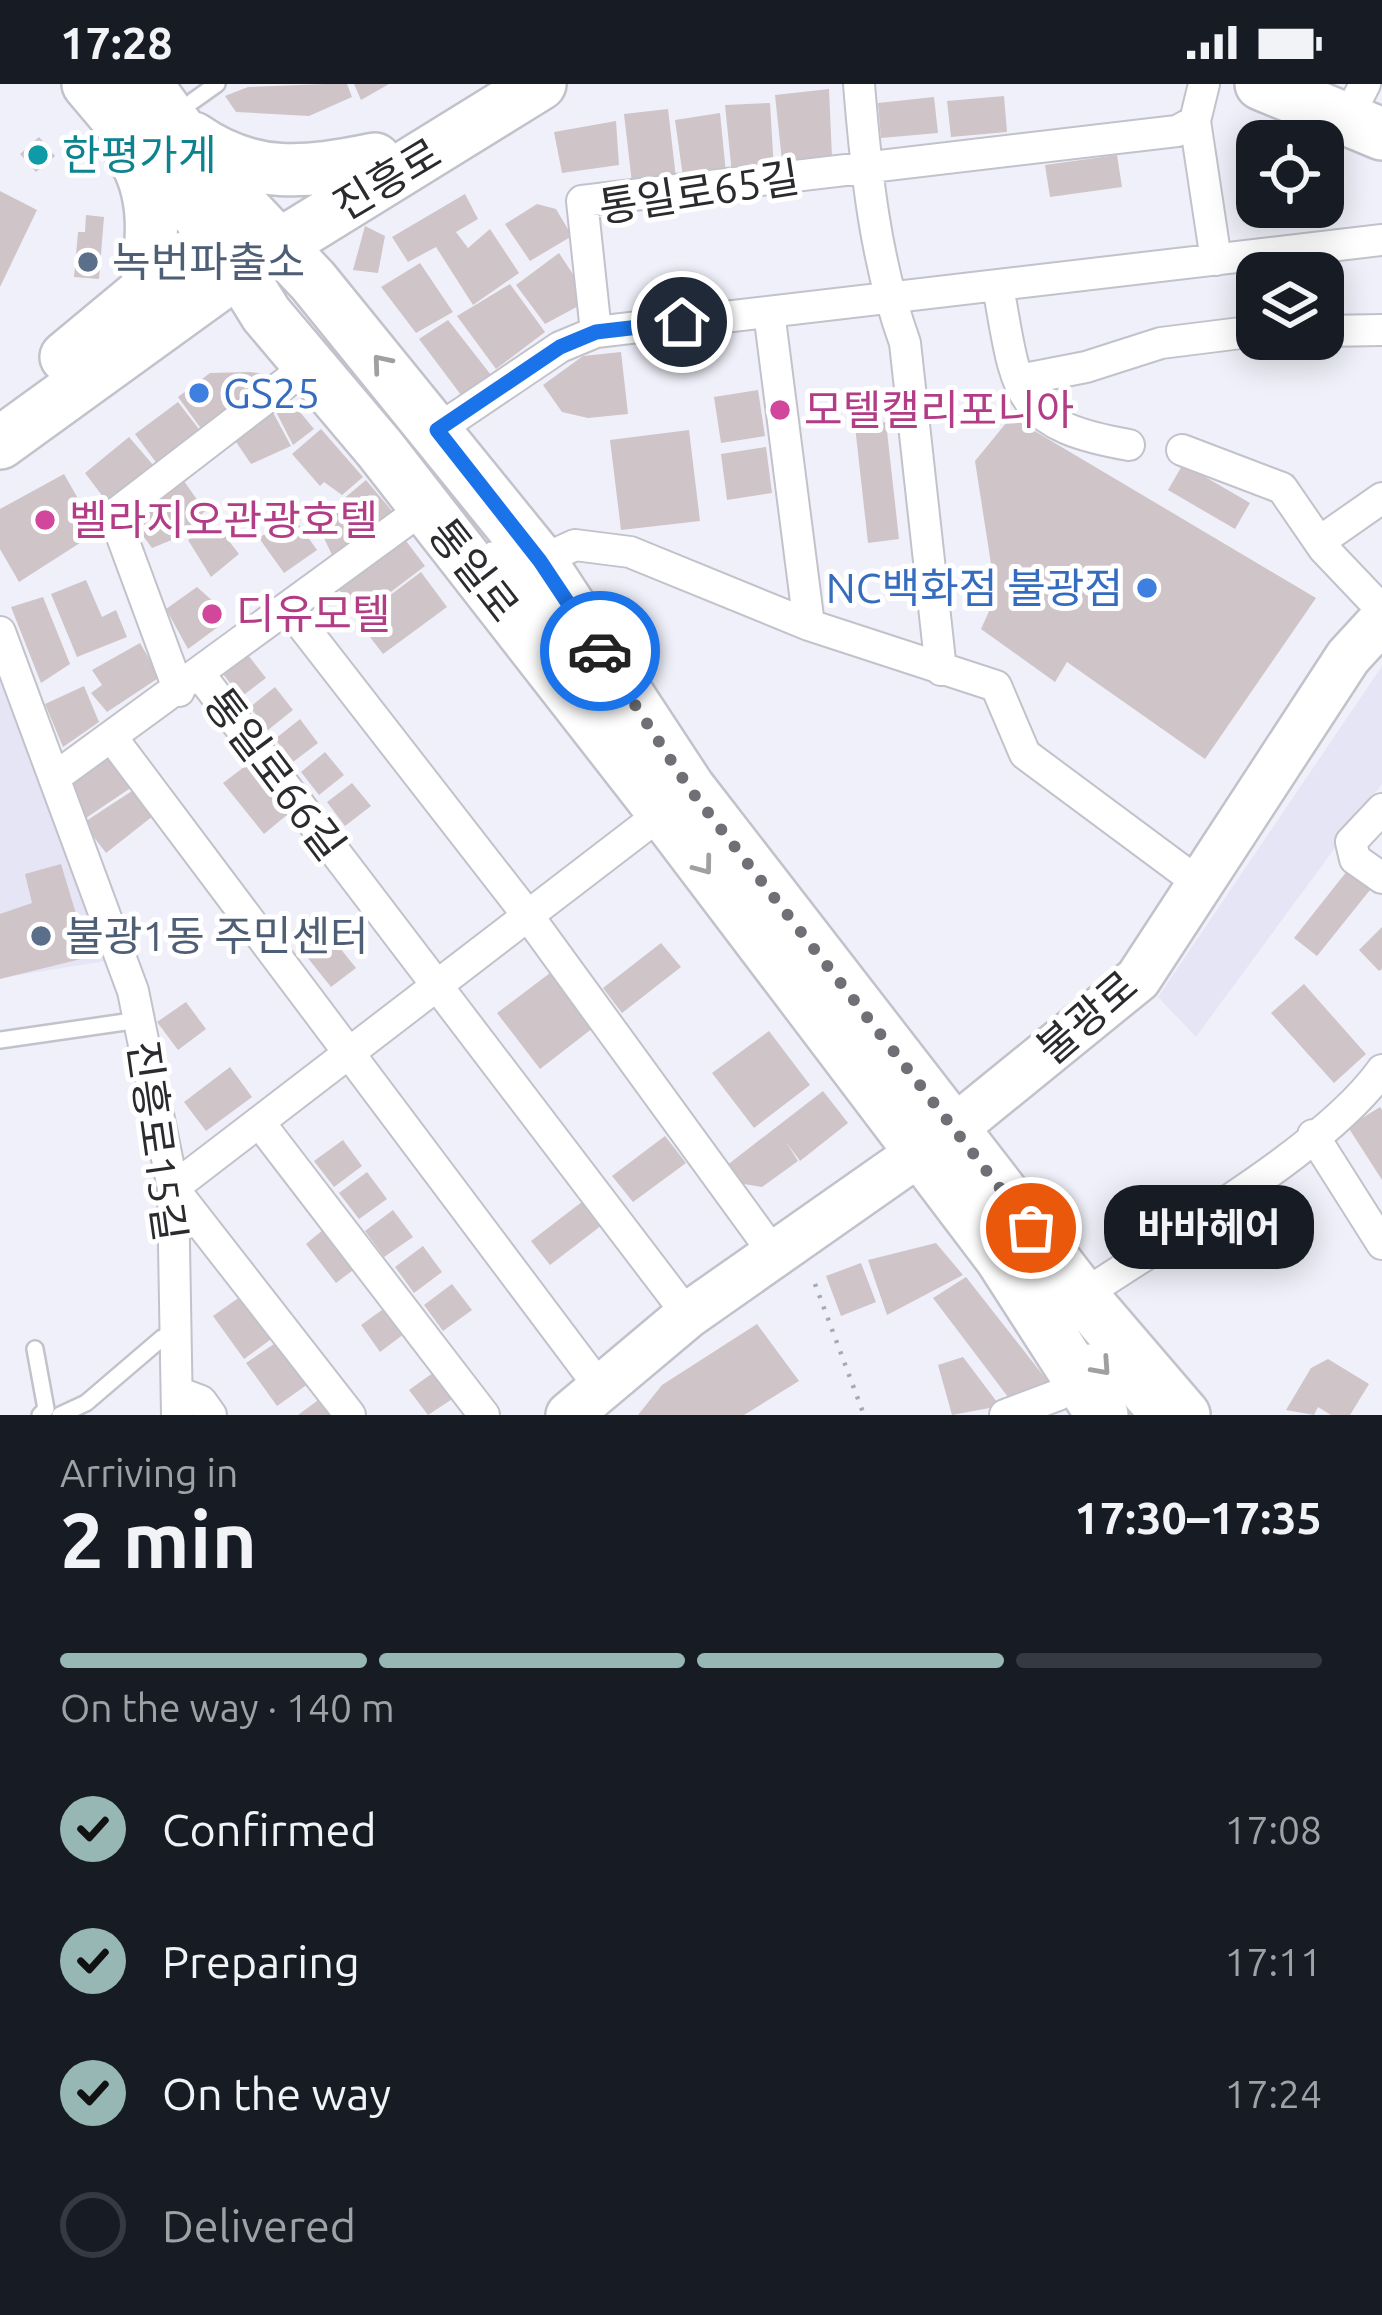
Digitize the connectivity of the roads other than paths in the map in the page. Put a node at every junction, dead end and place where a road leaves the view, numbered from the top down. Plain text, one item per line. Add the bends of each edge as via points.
1 (217, 84) edge
2 (512, 84) edge
3 (540, 84) edge
4 (860, 84) edge
5 (1204, 84) edge
6 (1261, 84) edge
7 (89, 85) edge
8 (1364, 112) edge
9 (174, 118) edge
10 (1195, 121) junction
11 (375, 159) junction
12 (866, 168) junction
13 (1382, 240) edge
14 (254, 251) junction
15 (1216, 260) junction
16 (998, 286) junction
17 (146, 292) junction
18 (889, 298) junction
19 (769, 312) junction
20 (1344, 331) edge
21 (1382, 331) edge
22 (596, 332) junction
23 (1236, 334) edge
24 (309, 365) junction
25 (1019, 380) junction
26 (83, 384) junction
27 (0, 411) edge
28 (437, 430) junction
29 (0, 443) edge
30 (1129, 446) dead end
31 (1182, 450) dead end
32 (1382, 498) edge
33 (425, 507) junction
34 (484, 542) dead end
35 (1319, 542) junction
36 (540, 561) junction
37 (291, 610) junction
38 (1382, 610) edge
39 (1382, 620) edge
40 (809, 625) junction
41 (0, 632) edge
42 (576, 655) dead end
43 (940, 670) junction
44 (590, 671) dead end
45 (190, 683) junction
46 (113, 739) junction
47 (55, 778) junction
48 (676, 800) junction
49 (1382, 809) edge
50 (1382, 878) edge
51 (1200, 884) junction
52 (529, 917) junction
53 (436, 986) junction
54 (139, 1020) junction
55 (0, 1040) edge
56 (349, 1053) junction
57 (1381, 1074) edge
58 (259, 1122) junction
59 (1313, 1135) junction
60 (938, 1141) junction
61 (173, 1188) junction
62 (1382, 1244) edge
63 (775, 1256) junction
64 (1001, 1258) junction
65 (1082, 1295) junction
66 (688, 1315) junction
67 (176, 1334) junction
68 (35, 1349) dead end
69 (1089, 1398) edge
70 (584, 1400) edge
71 (177, 1403) edge
72 (1169, 1410) edge
73 (40, 1415) edge
74 (61, 1415) edge
75 (211, 1415) edge
76 (350, 1415) edge
77 (484, 1415) edge
78 (1005, 1415) edge

1 - 9 lane
2 - 11 main road, 진흥로
3 - 14 main road, 진흥로
4 - 12 street
5 - 10 street
6 - 8 main road
7 - 14 main road, 통일로
7 - 17 main road via 144,174 152,221
9 - 11 main road via 218,155 274,174
9 - 14 main road, 통일로
10 - 12 street, 통일로65길 via 1177,131
10 - 15 street
11 - 14 main road, 진흥로 via 305,189
12 - 18 street
12 - 22 street, 통일로65길 via 582,201
13 - 15 street
14 - 17 main road, 진흥로 via 184,259
14 - 24 main road, 통일로 via 266,314
14 - 26 main road, 진흥로
28 -> 14 main road, 통일로
15 - 16 street
16 - 18 street
16 - 25 street
17 - 27 main road, 진흥로
18 - 19 street
18 - 43 street via 905,343
19 - 22 street
19 - 40 street
20 - 21 street
22 - 28 street via 560,347
23 - 25 street via 1161,343
24 - 26 main road via 258,329 193,325
24 - 33 main road, 통일로
24 - 45 street, 통일로66길 via 114,515
25 - 30 street via 1039,417 1070,435
26 - 29 main road, 진흥로
28 - 36 main road, 통일로
31 - 35 street via 1282,488
32 - 35 street
33 - 37 street
33 - 48 main road, 통일로
34 - 42 lane
35 - 38 street
36 - 40 street, 통일로 via 575,545 630,552
36 - 48 main road, 통일로
37 - 45 street
37 - 52 street
39 - 51 main road, 불광로 via 1348,657
40 - 43 street, 통일로
41 - 47 street, 진흥로15길
43 - 51 street, 통일로 via 996,686 1025,754
44 - 48 lane
45 - 46 street
45 - 53 street, 통일로66길
46 - 47 street
46 - 56 street
47 - 54 street, 진흥로15길
48 - 52 street
48 - 60 main road, 통일로
49 - 50 street via 1351,842 1355,859
51 - 60 main road, 불광로 via 1138,979
52 - 53 street
52 - 63 street
53 - 56 street
53 - 66 street
54 - 55 lane, 진흥로15길
54 - 61 street, 진흥로15길
56 - 58 street
56 - 70 street, 불광로
57 - 59 street
58 - 61 street
58 - 77 street
59 - 62 street
59 - 65 street
60 - 63 main road, 불광로
60 - 64 main road, 통일로
60 - 65 main road, 통일로
61 - 67 street, 진흥로15길
61 - 76 street
63 - 66 main road, 불광로
64 - 69 main road, 통일로
64 -> 72 lane
65 - 72 main road, 통일로
66 - 70 main road, 불광로
67 - 71 street, 진흥로15길
67 - 74 lane
68 - 73 lane via 46,1409
69 - 78 street via 1058,1395
71 - 75 street via 201,1401

